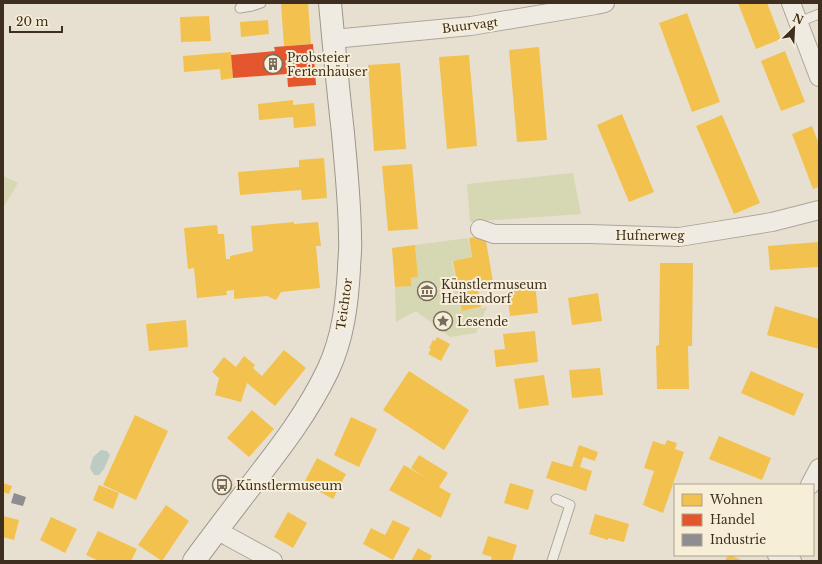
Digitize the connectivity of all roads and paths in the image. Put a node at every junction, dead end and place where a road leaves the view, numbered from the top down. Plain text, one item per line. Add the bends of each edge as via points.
1 (261, 3) edge
2 (330, 3) edge
3 (605, 3) edge
4 (791, 3) edge
5 (240, 8) dead end
6 (819, 14) edge
7 (799, 22) junction
8 (333, 39) junction
9 (819, 77) edge
10 (819, 210) edge
11 (480, 229) dead end
12 (819, 468) edge
13 (811, 484) edge
14 (556, 499) dead end
15 (217, 530) junction
16 (780, 556) edge
17 (194, 561) edge
18 (273, 561) edge
19 (552, 561) edge
20 (792, 561) edge

1 - 5 lane
2 - 8 street, Teichtor
3 - 8 street, Buurvagt via 471,26
4 - 7 street
6 - 7 lane
7 - 9 street
8 - 15 street, Teichtor via 347,176 350,240 348,293 341,332 328,369 304,413 288,438
10 - 11 street, Hufnerweg via 772,222 679,237 494,234
12 - 13 street
14 - 19 lane via 570,505
15 - 17 street, Teichtor
15 - 18 street
16 - 20 street

